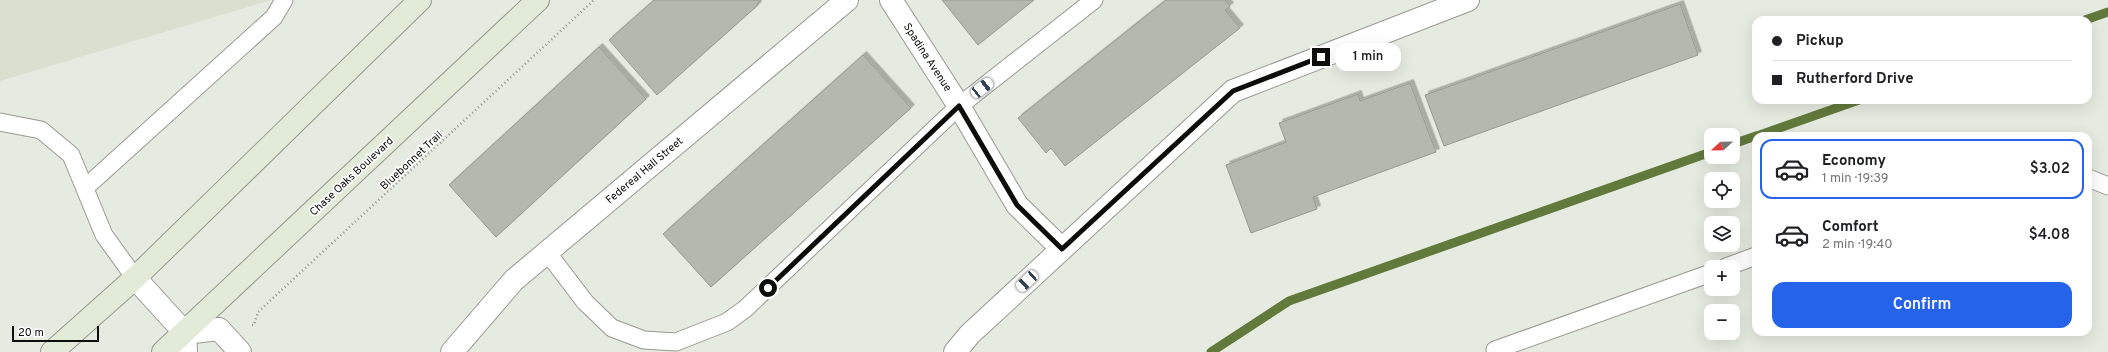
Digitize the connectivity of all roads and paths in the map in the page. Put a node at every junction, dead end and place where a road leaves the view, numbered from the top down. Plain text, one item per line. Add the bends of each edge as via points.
1 (284, 0) edge
2 (420, 0) edge
3 (538, 0) edge
4 (594, 0) edge
5 (847, 0) edge
6 (891, 0) edge
7 (1094, 0) edge
8 (1468, 0) edge
9 (959, 106) junction
10 (0, 122) edge
11 (2092, 180) edge
12 (2108, 186) edge
13 (86, 187) junction
14 (1062, 249) junction
15 (547, 252) junction
16 (1752, 257) edge
17 (1740, 262) edge
18 (1704, 275) edge
19 (136, 278) junction
20 (247, 326) dead end
21 (186, 342) edge
22 (52, 352) edge
23 (163, 352) edge
24 (240, 352) edge
25 (452, 352) edge
26 (955, 352) edge
27 (1496, 352) edge

1 - 13 lane via 274,17
2 - 19 street
3 - 21 street, Chase Oaks Boulevard
4 - 20 path, Bluebonnet Trail via 258,312 254,325
5 - 15 street, Federeal Hall Street
6 - 9 street, Spadina Avenue
7 - 9 lane
8 - 14 street via 1233,91
9 - 14 street, Spadina Avenue via 1017,205
9 - 15 lane via 746,309 727,322 676,342 644,340 612,328 585,302
10 - 13 lane via 42,130 71,155
11 - 12 lane
13 - 19 lane via 104,235
14 - 26 street via 970,334
15 - 25 street, Federeal Hall Street via 514,280
16 - 17 lane
18 - 27 lane via 1495,350
19 - 21 street
19 - 22 street
21 - 23 street, Chase Oaks Boulevard
21 - 24 street via 219,329

